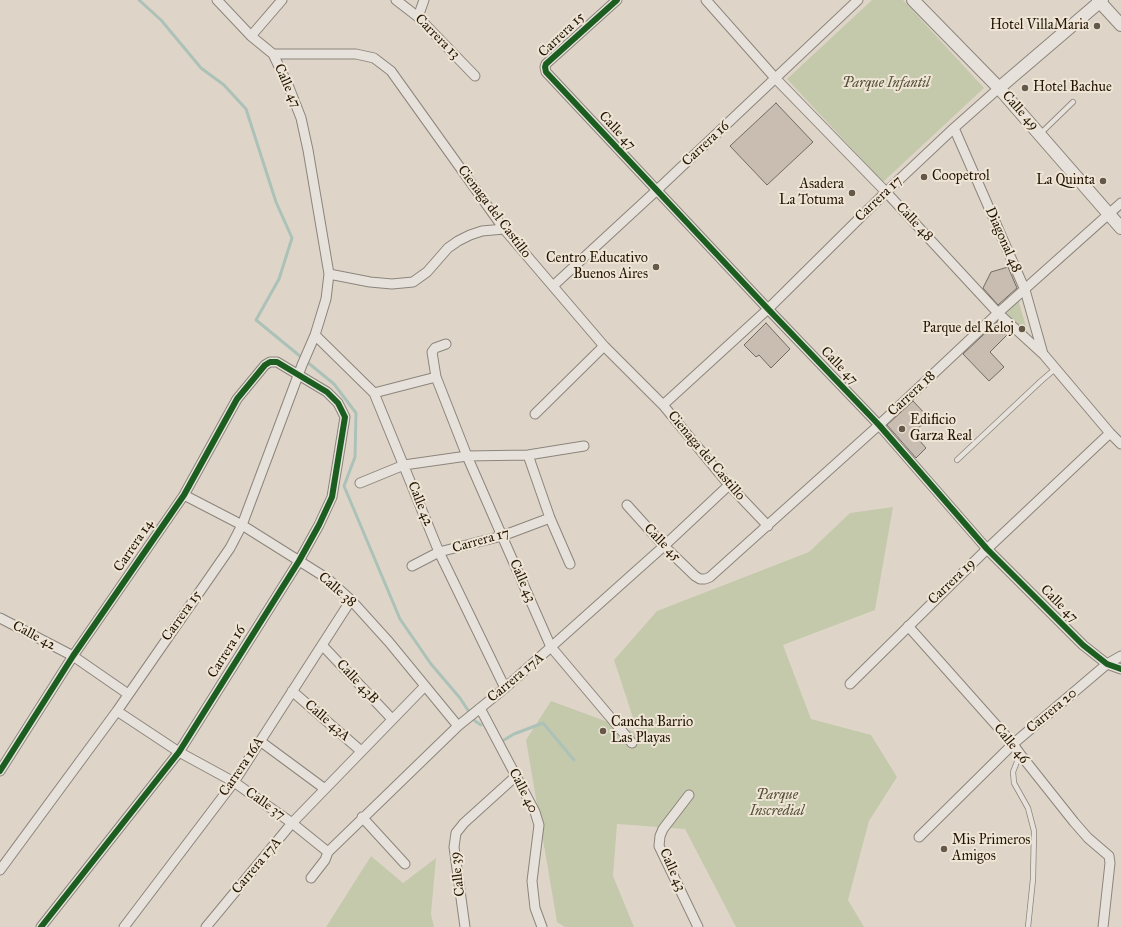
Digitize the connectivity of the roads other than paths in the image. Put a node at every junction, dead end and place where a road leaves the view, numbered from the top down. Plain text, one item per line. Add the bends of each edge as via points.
1 (217, 0) edge
2 (282, 0) edge
3 (396, 0) edge
4 (424, 0) edge
5 (617, 0) edge
6 (706, 0) edge
7 (858, 0) edge
8 (913, 0) edge
9 (1100, 1) edge
10 (418, 18) junction
11 (1121, 24) edge
12 (251, 36) junction
13 (273, 54) junction
14 (546, 72) joint
15 (475, 76) dead end
16 (776, 78) junction
17 (999, 88) junction
18 (1073, 102) dead end
19 (954, 128) junction
20 (1040, 134) junction
21 (657, 190) junction
22 (886, 192) junction
23 (1121, 203) edge
24 (1109, 214) junction
25 (1121, 228) edge
26 (504, 229) junction
27 (329, 274) junction
28 (553, 286) junction
29 (1025, 290) junction
30 (768, 309) junction
31 (998, 313) junction
32 (315, 335) junction
33 (446, 344) dead end
34 (604, 346) junction
35 (1044, 355) junction
36 (1055, 369) junction
37 (299, 375) junction
38 (436, 377) junction
39 (374, 394) junction
40 (663, 405) junction
41 (535, 414) dead end
42 (879, 425) junction
43 (1110, 433) junction
44 (1121, 444) edge
45 (584, 446) dead end
46 (528, 455) junction
47 (467, 456) junction
48 (957, 460) dead end
49 (404, 465) junction
50 (360, 483) dead end
51 (729, 485) junction
52 (184, 494) junction
53 (627, 505) dead end
54 (550, 518) junction
55 (242, 525) junction
56 (768, 526) junction
57 (502, 536) junction
58 (664, 546) junction
59 (987, 549) junction
60 (439, 552) junction
61 (299, 560) junction
62 (570, 564) dead end
63 (412, 566) dead end
64 (700, 579) joint
65 (351, 600) junction
66 (0, 618) edge
67 (908, 626) junction
68 (322, 644) junction
69 (551, 647) junction
70 (73, 656) junction
71 (1121, 656) edge
72 (1107, 664) junction
73 (1121, 669) edge
74 (850, 684) dead end
75 (425, 686) junction
76 (505, 688) junction
77 (292, 691) junction
78 (128, 694) junction
79 (478, 710) junction
80 (117, 711) junction
81 (392, 719) junction
82 (458, 726) junction
83 (260, 742) junction
84 (632, 743) dead end
85 (1013, 744) junction
86 (361, 751) junction
87 (179, 752) junction
88 (1020, 754) junction
89 (0, 771) edge
90 (516, 776) junction
91 (234, 782) junction
92 (325, 789) junction
93 (689, 795) dead end
94 (362, 817) junction
95 (292, 823) junction
96 (919, 837) dead end
97 (328, 852) junction
98 (405, 864) dead end
99 (0, 870) edge
100 (311, 878) dead end
101 (41, 927) edge
102 (124, 927) edge
103 (206, 927) edge
104 (465, 927) edge
105 (542, 927) edge
106 (698, 927) edge
107 (1028, 927) edge
108 (1102, 927) edge

1 - 12 street, Calle 47
2 - 12 street
3 - 10 street, Carrera 13
4 - 10 street
5 - 14 street, Carrera 15 via 546,64
6 - 16 street, Calle 48
7 - 16 street, Carrera 16
8 - 17 street, Calle 49
9 - 11 street
9 - 17 street, Carrera 17
10 - 15 street, Carrera 13
12 - 13 street, Calle 47
13 - 26 street, Cienaga del Castillo via 356,54 374,58 391,71
13 - 27 street, Calle 47 via 301,118
14 - 21 street, Calle 47
16 - 21 street, Carrera 16
16 - 22 street, Calle 48
17 - 19 street, Carrera 17
17 - 20 street, Calle 49
18 - 20 lane
19 - 22 street, Carrera 17
19 - 29 street, Diagonal 48
20 - 24 street, Calle 49
21 - 28 street, Carrera 16
21 - 30 street, Calle 47
22 - 30 street, Carrera 17
22 - 31 street, Calle 48
23 - 24 street, Carrera 18
24 - 25 street, Calle 49
24 - 29 street, Carrera 18
26 - 27 street via 482,231 458,241 448,248 427,272 413,282 370,282
26 - 28 street, Cienaga del Castillo
27 - 32 street, Calle 47 via 326,299
28 - 34 street, Cienaga del Castillo
29 - 31 street, Carrera 18
29 - 35 street, Diagonal 48
30 - 40 street, Carrera 17
30 - 42 street, Calle 47
31 - 35 street, Calle 48
31 - 42 street, Carrera 18
32 - 37 street, Carrera 15
32 - 39 street, Calle 42
33 - 38 street, Calle 43 via 432,352
34 - 40 street, Cienaga del Castillo
34 - 41 street
35 - 36 street, Calle 48
36 - 43 street, Calle 48
36 - 48 lane
37 - 52 street, Carrera 14 via 277,362 265,365 236,399
37 - 55 street, Carrera 15
37 - 61 street, Carrera 16 via 327,392 338,403 345,417 332,497 320,525
38 - 39 street
38 - 47 street, Calle 43
39 - 49 street, Calle 42
40 - 51 street, Cienaga del Castillo
42 - 56 street, Carrera 18
42 - 59 street, Calle 47
43 - 44 street, Calle 48
43 - 59 street, Carrera 19
45 - 46 street
46 - 47 street
46 - 54 street
47 - 49 street
47 - 57 street, Calle 43
49 - 50 street
49 - 60 street, Calle 42
51 - 56 street, Cienaga del Castillo
51 - 58 street, Carrera 17A
52 - 55 street, Calle 38
52 - 70 street, Carrera 14
53 - 58 street, Calle 45
54 - 57 street, Carrera 17
54 - 62 street
55 - 61 street, Calle 38
55 - 78 street, Carrera 15 via 230,548
56 - 64 street, Carrera 18 via 710,577
57 - 60 street, Carrera 17
57 - 69 street, Calle 43
58 - 64 street, Calle 45
58 - 69 street, Carrera 17A
59 - 67 street, Carrera 19
59 - 72 street, Calle 47 via 1083,645
60 - 63 street, Carrera 17
60 - 76 street, Calle 42
61 - 65 street, Calle 38
61 - 87 street, Carrera 16
65 - 68 street, Carrera 16A
65 - 75 street, Calle 38
66 - 70 street, Calle 42
67 - 74 street, Carrera 19
67 - 85 street, Calle 46
68 - 77 street, Carrera 16A
68 - 81 street, Calle 43B
69 - 76 street, Carrera 17A
69 - 84 street, Calle 43
70 - 78 street, Calle 42
70 - 89 street, Carrera 14
71 - 72 street, Carrera 20
72 - 73 street, Calle 47
72 - 85 street, Carrera 20
75 - 81 street, Carrera 17A
75 - 82 street, Calle 38
76 - 79 street, Carrera 17A
77 - 83 street, Carrera 16A
77 - 86 street, Calle 43A
78 - 80 street, Carrera 15
79 - 82 street, Carrera 17A
79 - 90 street, Calle 40
80 - 87 street, Calle 37
80 - 99 street, Carrera 15
81 - 86 street, Carrera 17A
82 - 94 street, Carrera 17A
83 - 91 street, Carrera 16A
83 - 92 street
85 - 88 street, Calle 46
85 - 96 street, Carrera 20
86 - 92 street, Carrera 17A
87 - 91 street, Calle 37
87 - 101 street, Carrera 16
88 - 107 lane via 1013,772 1014,783 1028,808 1034,832
88 - 108 street, Calle 46 via 1074,822 1109,856
90 - 104 street, Calle 39 via 464,822 456,833 454,847
90 - 105 street, Calle 40 via 539,825 532,881 535,908
91 - 95 street, Calle 37
91 - 102 street, Carrera 16A
92 - 95 street, Carrera 17A
93 - 106 street, Calle 43 via 663,829 659,846
94 - 97 street, Carrera 17A
94 - 98 street
95 - 97 street, Calle 37
95 - 103 street, Carrera 17A
97 - 100 street, Carrera 17A

